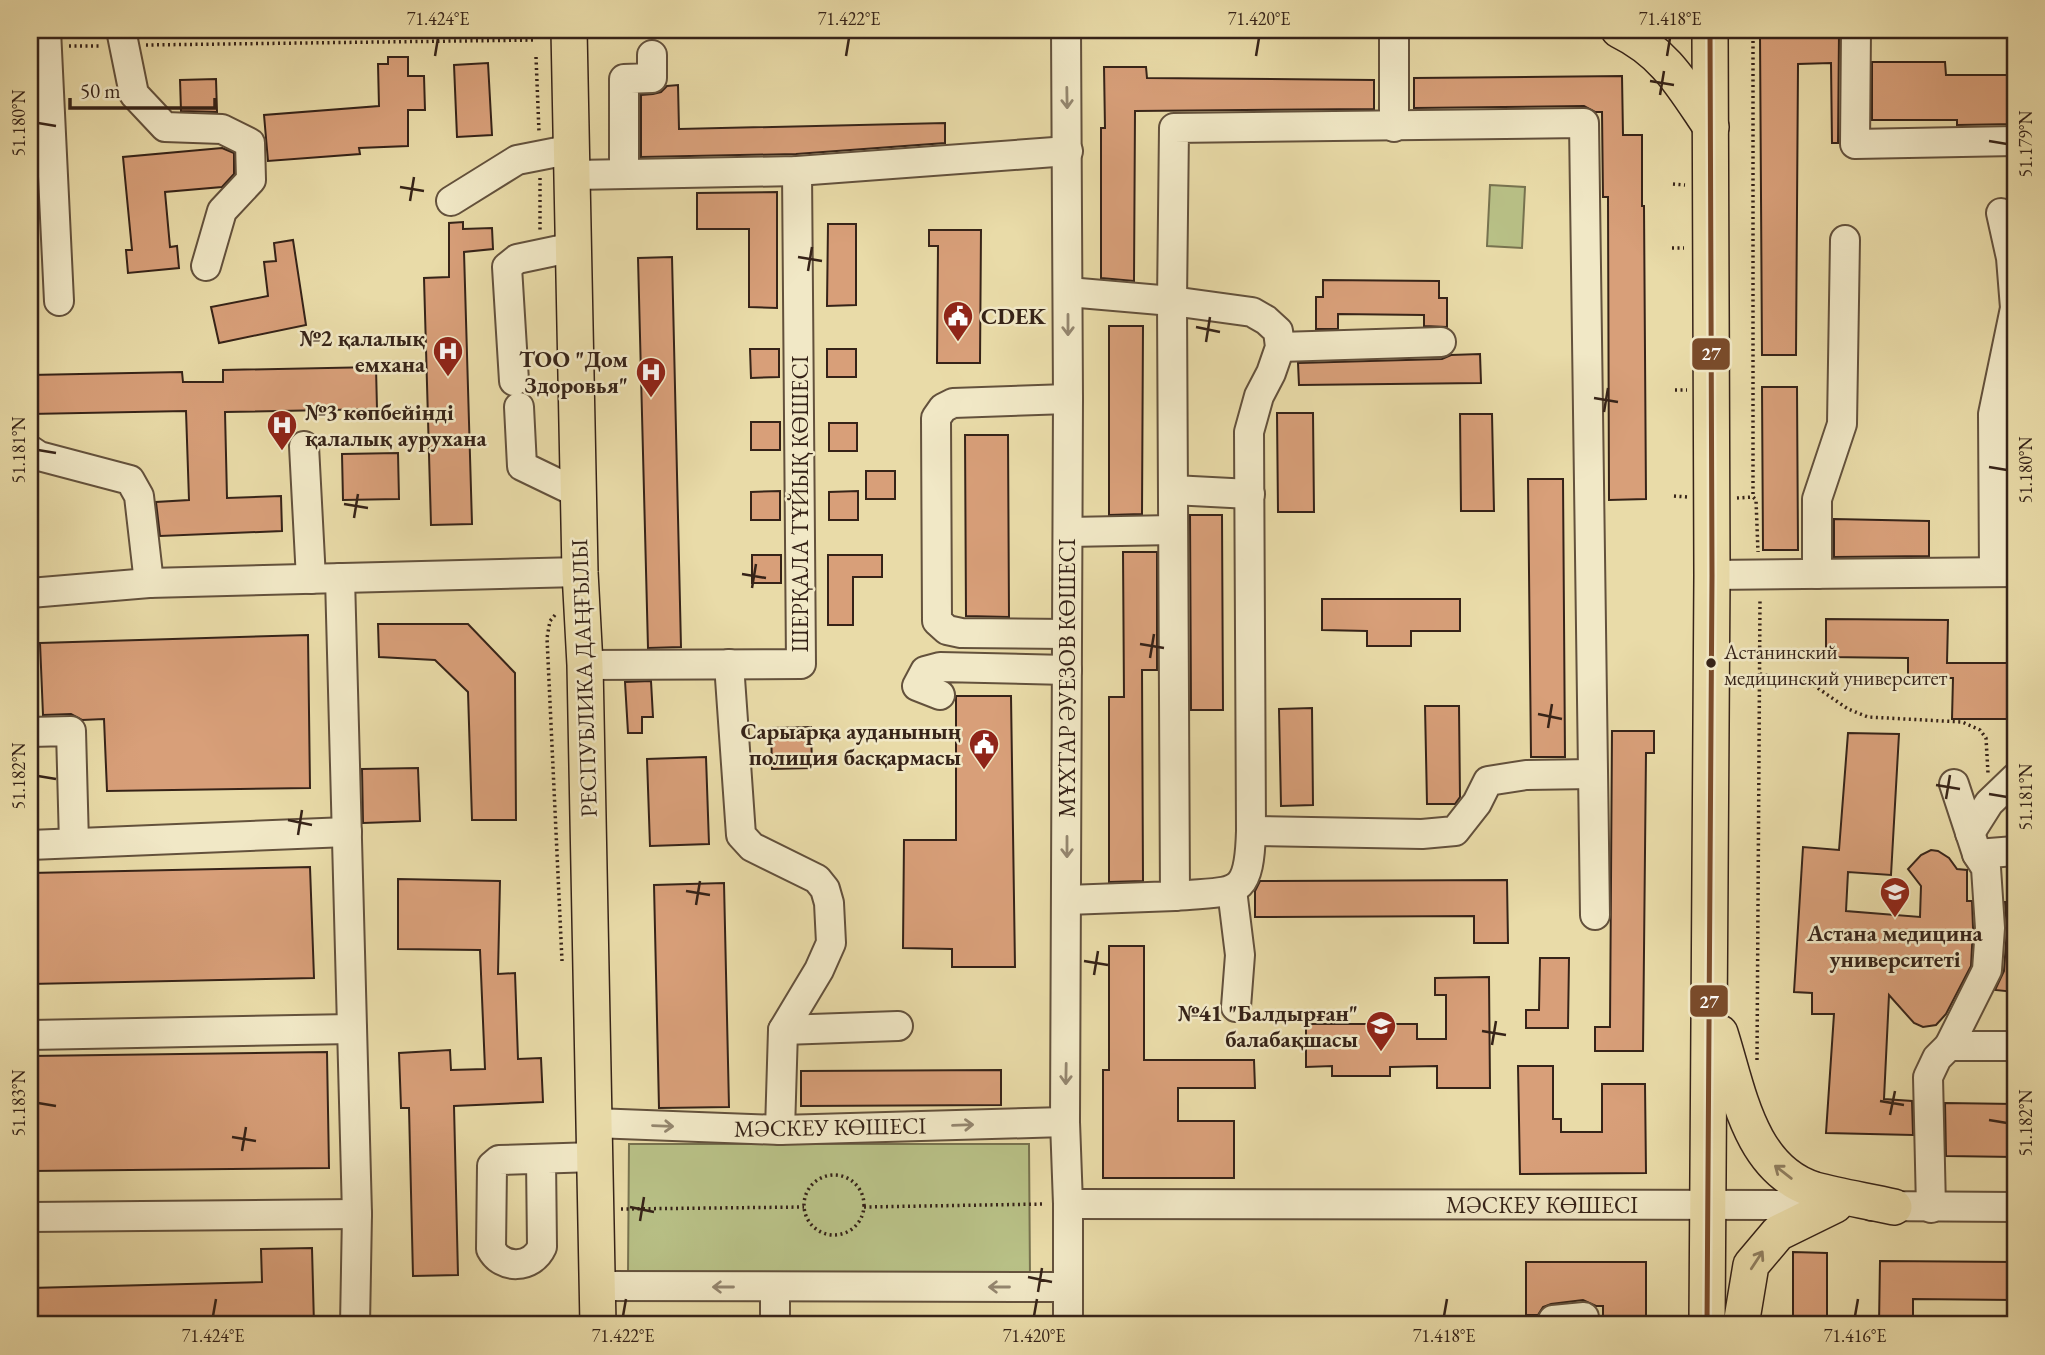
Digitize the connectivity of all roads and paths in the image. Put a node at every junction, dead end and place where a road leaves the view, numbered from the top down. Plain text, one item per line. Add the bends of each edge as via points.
1 (569, 30) edge
2 (1066, 30) edge
3 (1394, 30) edge
4 (1619, 30) edge
5 (1710, 30) edge
6 (1753, 30) edge
7 (1856, 30) edge
8 (47, 38) edge
9 (123, 38) edge
10 (536, 40) dead end
11 (652, 55) dead end
12 (536, 57) dead end
13 (1395, 127) junction
14 (1711, 127) junction
15 (2015, 141) edge
16 (1068, 151) junction
17 (562, 160) junction
18 (797, 171) junction
19 (624, 174) junction
20 (451, 201) dead end
21 (2001, 213) dead end
22 (1844, 240) dead end
23 (574, 247) junction
24 (540, 254) junction
25 (206, 266) dead end
26 (1068, 292) junction
27 (58, 301) dead end
28 (1172, 301) junction
29 (1441, 342) dead end
30 (1280, 347) junction
31 (1068, 399) junction
32 (304, 446) dead end
33 (30, 450) edge
34 (1173, 490) junction
35 (578, 493) junction
36 (1250, 494) junction
37 (1674, 496) dead end
38 (1753, 497) junction
39 (1712, 499) junction
40 (1173, 530) junction
41 (1068, 533) junction
42 (580, 572) junction
43 (2005, 572) edge
44 (1759, 574) junction
45 (1817, 574) junction
46 (1712, 575) junction
47 (340, 578) junction
48 (311, 579) junction
49 (149, 583) junction
50 (30, 593) edge
51 (557, 613) dead end
52 (1067, 634) junction
53 (729, 664) junction
54 (585, 665) junction
55 (1067, 670) junction
56 (1760, 674) junction
57 (940, 695) dead end
58 (30, 732) edge
59 (1593, 774) junction
60 (2015, 778) edge
61 (1954, 784) dead end
62 (1989, 803) junction
63 (1251, 831) junction
64 (347, 832) junction
65 (74, 844) junction
66 (1973, 844) junction
67 (30, 845) edge
68 (2015, 850) edge
69 (1232, 890) junction
70 (1175, 896) junction
71 (1067, 900) junction
72 (1595, 915) dead end
73 (562, 966) dead end
74 (1711, 1004) junction
75 (1236, 1007) dead end
76 (898, 1026) dead end
77 (352, 1029) junction
78 (783, 1030) junction
79 (30, 1035) edge
80 (1949, 1046) junction
81 (2015, 1046) edge
82 (1757, 1071) dead end
83 (1065, 1122) junction
84 (780, 1130) junction
85 (595, 1140) junction
86 (541, 1159) dead end
87 (1068, 1203) junction
88 (1835, 1205) junction
89 (1708, 1206) junction
90 (804, 1207) junction
91 (864, 1207) junction
92 (1894, 1207) junction
93 (2015, 1207) edge
94 (1931, 1208) junction
95 (596, 1209) junction
96 (357, 1214) junction
97 (30, 1217) edge
98 (597, 1286) junction
99 (775, 1287) junction
100 (1068, 1287) junction
101 (1553, 1320) dead end
102 (355, 1325) edge
103 (598, 1325) edge
104 (775, 1325) edge
105 (1068, 1325) edge
106 (1584, 1325) edge
107 (1707, 1325) edge
108 (1741, 1325) edge

1 - 17 main road, РЕСПУБЛИКА ДАҢҒЫЛЫ
2 -> 16 street, МҰХТАР ӘУЕЗОВ КӨШЕСІ
3 - 13 street
4 - 14 main road via 1648,45 1672,69
5 - 14 main road
6 - 38 path
7 - 15 street via 1855,144
8 - 9 path
8 - 27 street
9 - 10 path
9 - 25 street via 134,94 165,127 222,129 250,143 251,180 222,211
11 - 19 street via 652,78 624,79
12 - 17 path
13 - 28 street via 1174,128
13 - 59 street via 1584,123
14 - 39 main road
16 - 18 street
16 - 26 street, МҰХТАР ӘУЕЗОВ КӨШЕСІ
17 - 19 street
17 - 20 street via 517,160
17 - 23 main road, РЕСПУБЛИКА ДАҢҒЫЛЫ
17 - 24 path
18 - 19 street
18 - 53 street, ШЕРҚАЛА ТҰЙЫҚ КӨШЕСІ via 801,664
21 - 43 street via 2015,308 1993,415
22 - 45 street via 1842,424 1816,499
23 - 24 street
23 - 35 main road, РЕСПУБЛИКА ДАҢҒЫЛЫ
24 - 35 street via 517,259 507,267 522,466
26 - 28 street
26 -> 31 street, МҰХТАР ӘУЕЗОВ КӨШЕСІ
28 - 30 street via 1252,312 1278,331
28 - 34 street
29 - 30 street
30 - 36 street via 1249,432
31 - 41 street, МҰХТАР ӘУЕЗОВ КӨШЕСІ
31 - 52 street via 953,403 936,418 937,621 947,630 961,633
32 - 48 street
33 - 49 street via 130,480 139,496
34 - 36 street
34 - 40 street
35 - 42 main road, РЕСПУБЛИКА ДАҢҒЫЛЫ
36 - 63 street
37 - 39 path
38 - 39 path
38 - 44 path
39 - 46 main road
40 - 41 street
40 - 70 street
41 - 52 street, МҰХТАР ӘУЕЗОВ КӨШЕСІ
42 - 47 street
42 - 54 main road, РЕСПУБЛИКА ДАҢҒЫЛЫ
43 - 45 street
44 - 45 street
44 - 46 street
44 - 56 path
46 - 74 main road
47 - 48 street
47 - 64 street
48 - 49 street
49 - 50 street
51 - 73 path via 550,621 547,638
52 - 55 street, МҰХТАР ӘУЕЗОВ КӨШЕСІ
53 - 54 street, ШЕРҚАЛА ТҰЙЫҚ КӨШЕСІ
53 - 78 street via 741,835 752,847 817,879 829,904 831,943
54 - 85 main road, РЕСПУБЛИКА ДАҢҒЫЛЫ
55 - 57 street via 940,667 925,671 917,686
55 -> 71 street, МҰХТАР ӘУЕЗОВ КӨШЕСІ
56 - 62 path via 1809,682 1868,717 1962,722 1980,730 1986,738
56 - 82 path
58 - 65 street via 71,731
59 - 63 street via 1488,781 1455,831
59 - 72 street
60 - 62 street
61 - 66 street
62 - 66 street
63 - 69 street via 1248,874
64 - 65 street
64 - 77 street
65 - 67 street
66 - 68 street
66 - 80 street via 1986,868 1987,970
69 - 70 street
69 - 75 street via 1240,955
70 - 71 street
71 -> 83 street, МҰХТАР ӘУЕЗОВ КӨШЕСІ
74 - 89 main road
92 -> 74 main road via 1813,1189 1769,1160 1752,1132
76 - 78 street
77 - 79 street
77 - 96 street
78 - 84 street
80 - 81 street
80 - 94 street via 1928,1077
84 -> 83 street, МӘСКЕУ КӨШЕСІ
83 - 87 street, МҰХТАР ӘУЕЗОВ КӨШЕСІ
85 -> 84 street, МӘСКЕУ КӨШЕСІ
85 - 86 street, МӘСКЕУ КӨШЕСІ
85 - 95 main road, РЕСПУБЛИКА ДАҢҒЫЛЫ
87 - 89 street, МӘСКЕУ КӨШЕСІ
87 - 91 path
87 - 100 street, МҰХТАР ӘУЕЗОВ КӨШЕСІ
88 - 89 street, МӘСКЕУ КӨШЕСІ
88 - 92 street, МӘСКЕУ КӨШЕСІ
108 -> 88 main road via 1751,1265 1778,1233
89 - 107 main road
90 - 91 path via 813,1226 836,1235 858,1224
90 - 91 path via 815,1181 839,1175 860,1189
90 - 95 path
92 - 94 street, МӘСКЕУ КӨШЕСІ
93 - 94 street, МӘСКЕУ КӨШЕСІ
95 - 98 main road, РЕСПУБЛИКА ДАҢҒЫЛЫ
96 - 97 street
96 - 102 street
99 -> 98 street
98 - 103 main road, РЕСПУБЛИКА ДАҢҒЫЛЫ
100 -> 99 street
99 - 104 street
100 - 105 street, МҰХТАР ӘУЕЗОВ КӨШЕСІ
101 - 106 street via 1584,1317

